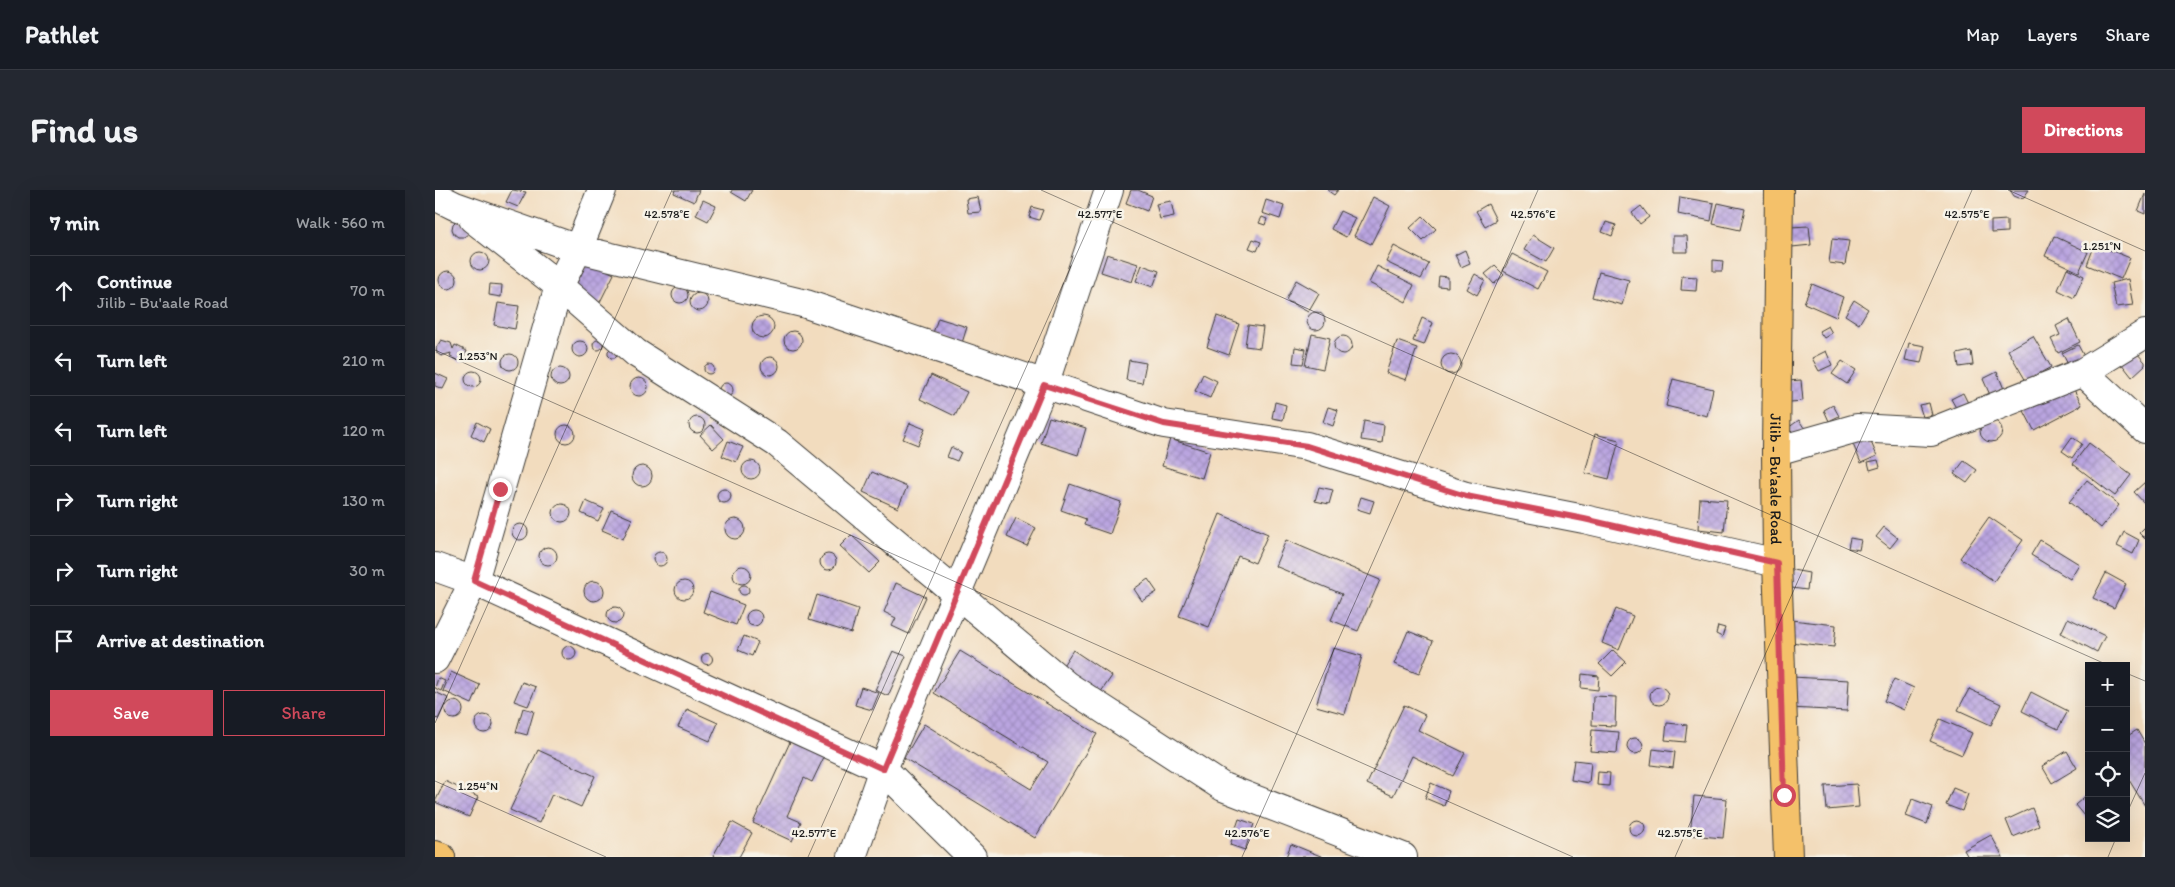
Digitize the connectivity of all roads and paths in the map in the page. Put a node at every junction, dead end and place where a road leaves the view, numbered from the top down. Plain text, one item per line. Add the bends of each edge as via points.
1 (602, 190) edge
2 (1109, 190) edge
3 (1779, 190) edge
4 (445, 201) edge
5 (578, 249) junction
6 (559, 286) junction
7 (2145, 334) edge
8 (2083, 372) junction
9 (1044, 385) junction
10 (2145, 428) edge
11 (1776, 451) junction
12 (1777, 563) junction
13 (435, 567) edge
14 (474, 581) junction
15 (957, 592) junction
16 (435, 659) edge
17 (883, 769) junction
18 (435, 855) edge
19 (441, 857) edge
20 (852, 857) edge
21 (972, 857) edge
22 (1403, 857) edge
23 (1788, 857) edge

1 - 5 street
2 - 9 street
3 - 11 main road, Jilib - Bu'aale Road
4 - 5 street
4 - 6 street
5 - 6 street
5 - 9 street via 806,304
6 - 14 street
6 - 15 street via 636,353 777,443
7 - 8 street
8 - 10 street
8 - 11 street via 1931,432 1857,428
9 - 12 street via 1164,424 1307,446 1466,496
9 - 15 street
11 - 12 main road, Jilib - Bu'aale Road
12 - 23 main road, Jilib - Bu'aale Road
13 - 14 street
14 - 16 street
14 - 17 street
15 - 17 street
15 - 22 street via 1066,685 1223,787
17 - 20 street
17 - 21 street
18 - 19 main road

